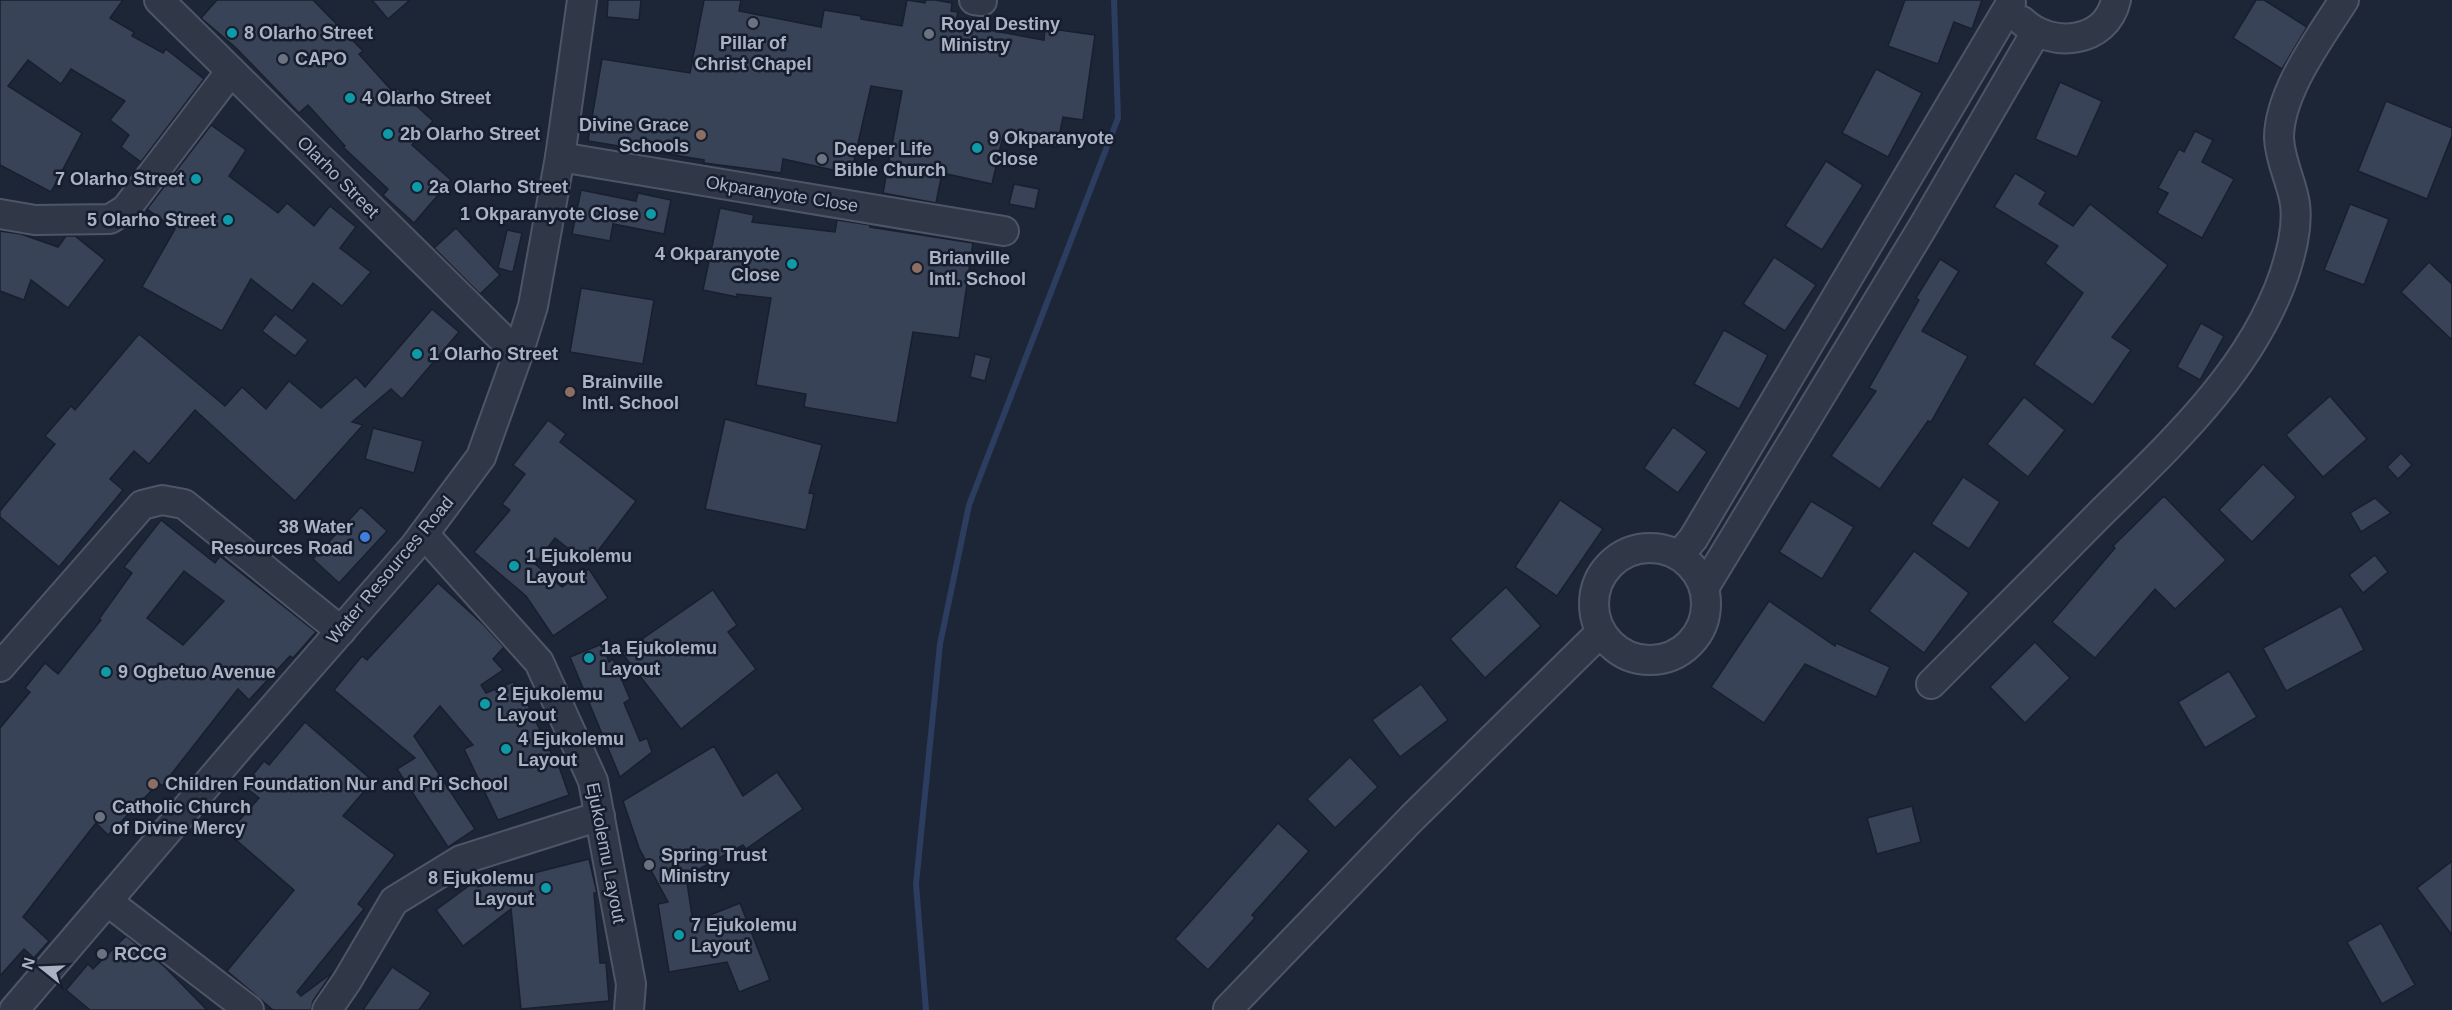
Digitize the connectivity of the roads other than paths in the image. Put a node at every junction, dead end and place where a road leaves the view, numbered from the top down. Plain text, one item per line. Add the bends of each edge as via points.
1 (159, 0) edge
2 (582, 0) edge
3 (2116, 0) edge
4 (2344, 0) edge
5 (2011, 2) edge
6 (2036, 32) junction
7 (231, 71) junction
8 (560, 157) junction
9 (1915, 166) junction
10 (1947, 185) junction
11 (1892, 206) junction
12 (0, 214) edge
13 (1924, 225) junction
14 (1004, 231) dead end
15 (1813, 339) junction
16 (518, 354) junction
17 (1842, 357) junction
18 (1790, 376) junction
19 (1820, 394) junction
20 (424, 534) junction
21 (1679, 555) junction
22 (1704, 588) junction
23 (341, 631) junction
24 (1601, 632) junction
25 (0, 667) edge
26 (1931, 684) dead end
27 (600, 816) junction
28 (107, 901) junction
29 (1228, 1009) edge
30 (14, 1010) edge
31 (249, 1010) edge
32 (327, 1010) edge
33 (629, 1010) edge

1 - 7 street, Olarho Street
2 - 8 street, Water Resources Road
3 - 6 street via 2106,20 2091,32 2073,39 2054,39
4 - 26 street via 2282,112 2279,139 2295,204 2295,238 2266,316 2236,365 2193,422
5 - 6 street via 2021,20
5 - 9 street
6 - 10 street
7 - 12 street via 126,209 110,219 34,220
7 - 16 street, Olarho Street
8 - 14 street, Okparanyote Close
8 - 16 street, Water Resources Road via 532,306
9 - 10 street
9 - 11 street
10 - 13 street
11 - 13 street
11 - 15 street
13 - 17 street
15 - 17 street
15 - 18 street
16 - 20 street, Water Resources Road via 481,457
17 - 19 street
18 - 19 street
18 - 21 street via 1693,539
19 - 22 street
20 - 23 street, Water Resources Road
20 - 27 street, Ejukolemu Layout via 539,662 593,781
21 - 22 street via 1695,569
21 - 24 street via 1660,548 1638,548 1619,556 1604,571 1595,591 1594,612
22 - 24 street via 1706,608 1701,628 1689,645 1672,656 1632,658 1614,648
23 - 25 street via 184,504 162,500 142,506
23 - 28 street, Water Resources Road
24 - 29 street via 1412,818
27 - 32 street via 461,860 394,901
27 - 33 street, Ejukolemu Layout via 631,984
28 - 30 street, Water Resources Road
28 - 31 street

